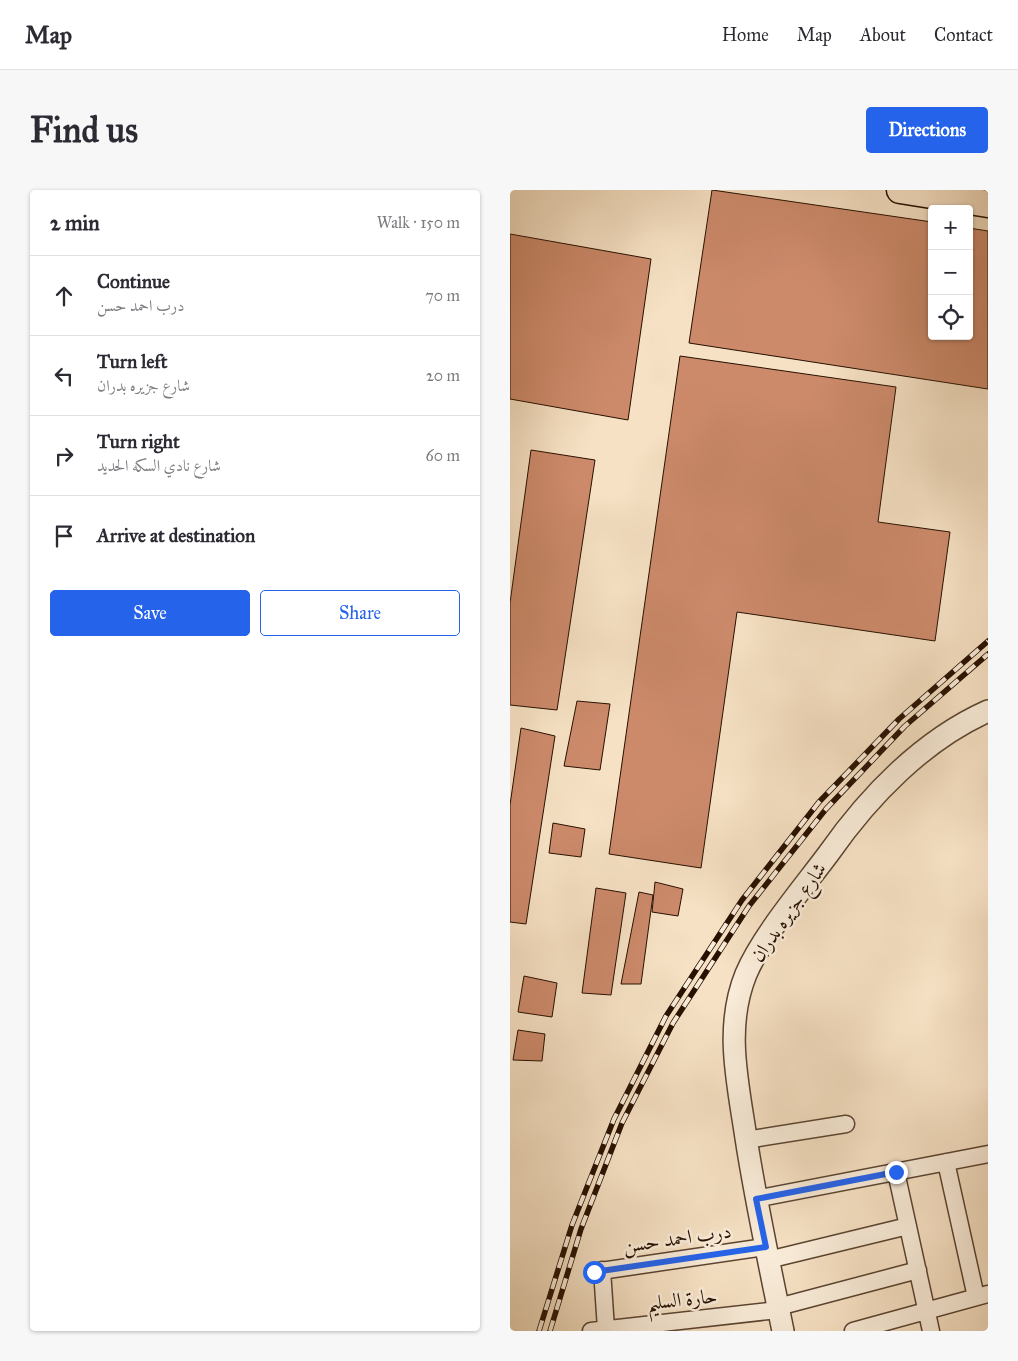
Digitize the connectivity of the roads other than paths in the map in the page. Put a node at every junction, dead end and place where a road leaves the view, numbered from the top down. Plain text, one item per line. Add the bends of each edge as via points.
1 (900, 190) edge
2 (988, 204) edge
3 (988, 712) edge
4 (846, 1124) dead end
5 (746, 1140) junction
6 (988, 1154) edge
7 (946, 1162) junction
8 (896, 1172) junction
9 (756, 1199) junction
10 (908, 1226) junction
11 (767, 1254) junction
12 (918, 1270) junction
13 (982, 1295) edge
14 (778, 1308) junction
15 (926, 1310) junction
16 (610, 1330) edge
17 (783, 1331) edge
18 (853, 1331) edge
19 (931, 1331) edge

1 - 2 main road
3 - 5 street, شارع جزيره بدران via 926,750 880,791 835,844 760,948 743,983 733,1031
4 - 5 street
5 - 9 street, شارع جزيره بدران
6 - 7 street
7 - 8 street
7 - 13 street
8 - 9 street
8 - 10 street
9 - 11 street, شارع جزيره بدران
10 - 11 street, درب احمد حسن
10 - 12 street
11 - 14 street, شارع جزيره بدران
11 - 16 street, درب احمد حسن via 598,1271
12 - 14 street, حارة السليم
12 - 15 street
13 - 15 street
14 - 16 street, حارة السليم
14 - 17 street, شارع جزيره بدران
15 - 18 street
15 - 19 street

